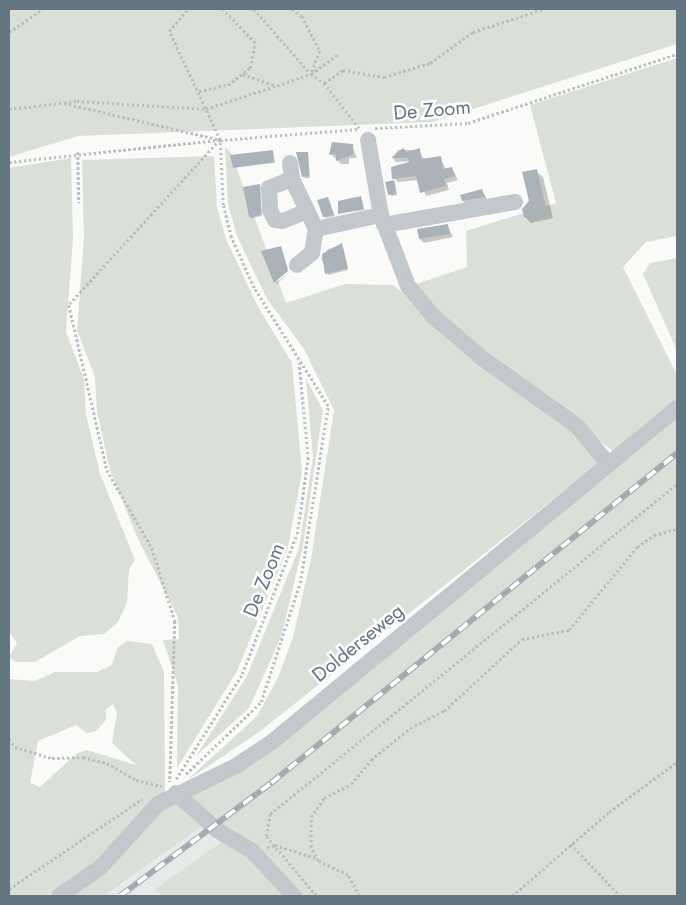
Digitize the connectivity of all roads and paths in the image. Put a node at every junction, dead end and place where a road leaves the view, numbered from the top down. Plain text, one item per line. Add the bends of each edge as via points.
1 (43, 9) edge
2 (188, 9) edge
3 (222, 9) edge
4 (254, 9) edge
5 (292, 9) edge
6 (677, 9) edge
7 (9, 32) edge
8 (339, 54) dead end
9 (677, 54) edge
10 (243, 74) junction
11 (311, 74) junction
12 (324, 83) junction
13 (275, 86) junction
14 (199, 92) junction
15 (64, 103) junction
16 (9, 109) edge
17 (206, 109) junction
18 (220, 140) junction
19 (368, 140) dead end
20 (78, 152) junction
21 (9, 162) edge
22 (515, 202) dead end
23 (79, 203) dead end
24 (307, 211) junction
25 (383, 220) junction
26 (316, 229) junction
27 (298, 265) dead end
28 (677, 408) edge
29 (609, 465) junction
30 (677, 484) edge
31 (677, 529) edge
32 (9, 739) edge
33 (677, 762) edge
34 (173, 791) junction
35 (157, 792) dead end
36 (150, 794) dead end
37 (571, 844) junction
38 (275, 845) junction
39 (316, 858) junction
40 (9, 889) edge
41 (59, 896) edge
42 (294, 896) edge
43 (316, 896) edge
44 (359, 896) edge
45 (512, 896) edge
46 (620, 896) edge

1 - 7 path
2 - 14 path via 169,31
3 - 10 path via 255,43 250,68
4 - 11 path, De Zoom
5 - 11 path via 302,16 320,50
6 - 12 path via 544,9 473,32 430,63 384,77 344,70
8 - 11 path
9 - 12 path, De Zoom via 468,123 360,129
10 - 13 path
10 - 14 path via 228,85
11 - 12 path, De Zoom
11 - 13 path
13 - 17 path
14 - 17 path
15 - 16 path
15 - 17 path
15 - 18 path
17 - 18 path
18 - 20 path
18 - 34 path via 69,305 107,470 152,548 175,621
19 - 25 street
20 - 21 path
20 - 23 path
22 - 25 street
24 - 24 street via 283,221 272,215 269,188 291,171
24 - 26 street
25 - 26 street
25 - 29 street via 408,286 434,316 482,358 577,426
26 - 27 street via 312,253
28 - 29 street, Dolderseweg
29 - 34 street, Dolderseweg via 272,742 236,766
30 - 38 path via 270,814 266,836
31 - 39 path via 654,535 636,547 568,630 522,639 444,711 410,728 371,760 351,784 324,798 311,817 311,847
32 - 34 path via 14,747 52,758 83,757 107,763 136,780
33 - 37 path
34 - 34 path, De Zoom via 242,674 298,534 308,460 299,360 328,406 300,583 283,646 261,702
34 - 35 path
34 - 41 street, Dolderseweg via 140,820 101,867
34 - 42 street via 217,830 252,851
36 - 40 path
37 - 45 path
37 - 46 path
38 - 39 path
38 - 43 path
39 - 44 path via 348,875

